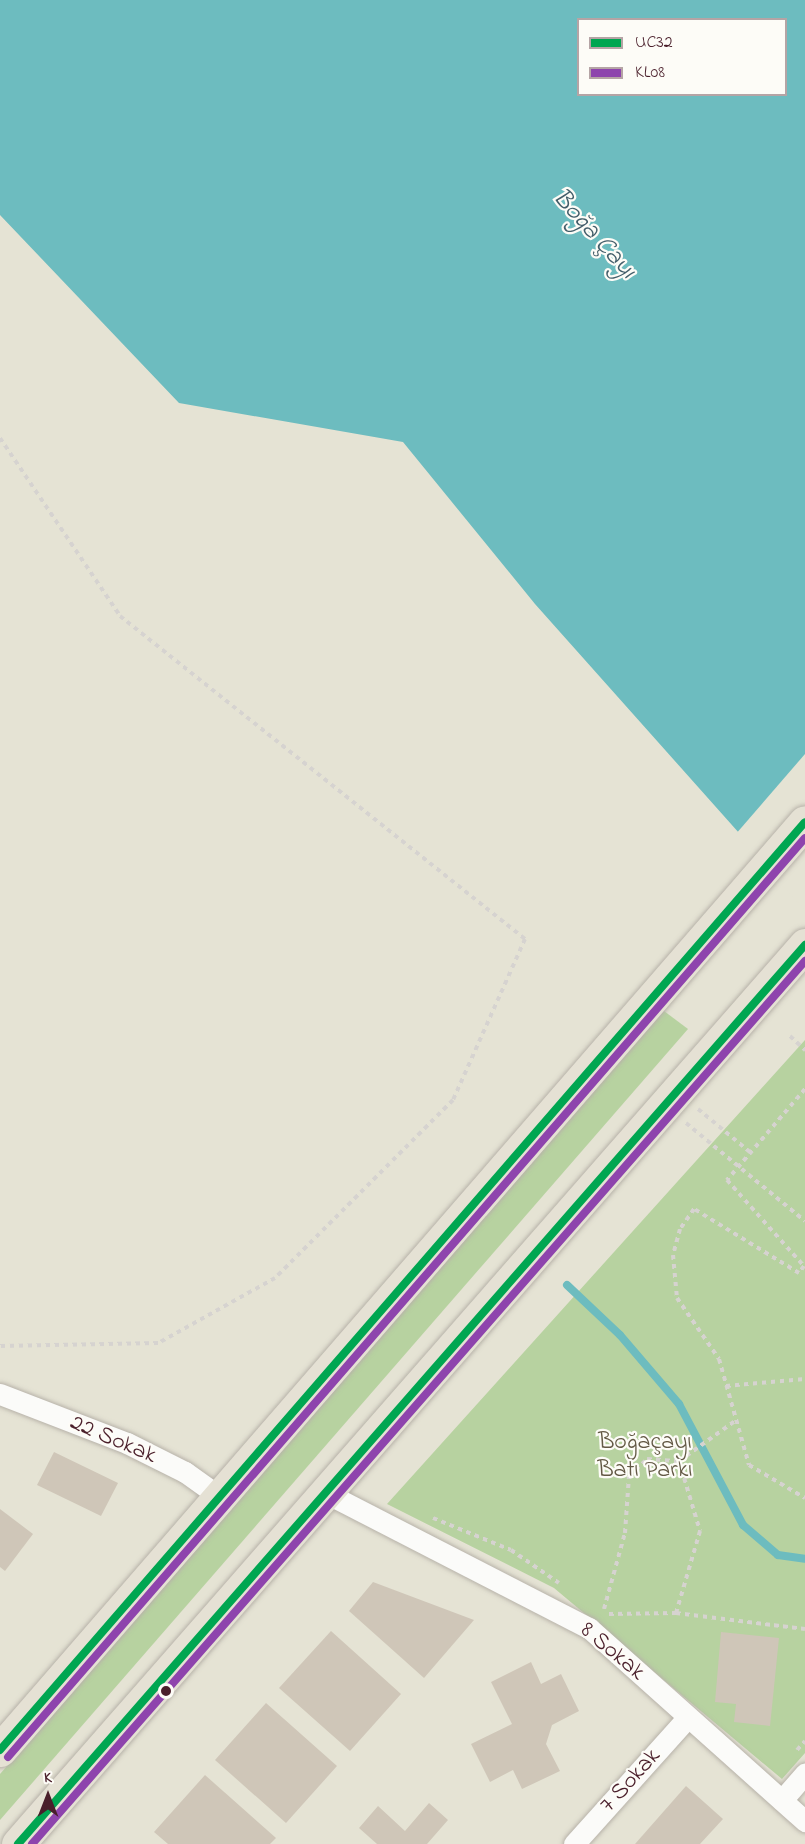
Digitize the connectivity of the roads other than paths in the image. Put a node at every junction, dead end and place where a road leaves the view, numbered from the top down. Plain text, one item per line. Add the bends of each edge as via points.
1 (805, 822) edge
2 (805, 945) edge
3 (0, 1394) edge
4 (326, 1493) junction
5 (220, 1497) junction
6 (687, 1718) junction
7 (0, 1750) edge
8 (805, 1774) edge
9 (782, 1800) junction
10 (805, 1821) edge
11 (18, 1844) edge
12 (574, 1844) edge

1 - 5 main road
2 - 4 main road via 666,1121
3 - 5 street, 22 Sokak via 128,1443 185,1472
4 - 6 street, 8 Sokak via 589,1628
4 - 11 main road
5 - 7 main road
6 - 9 street, 8 Sokak
6 - 12 street, 7 Sokak
8 - 9 street
9 - 10 street, 8 Sokak

